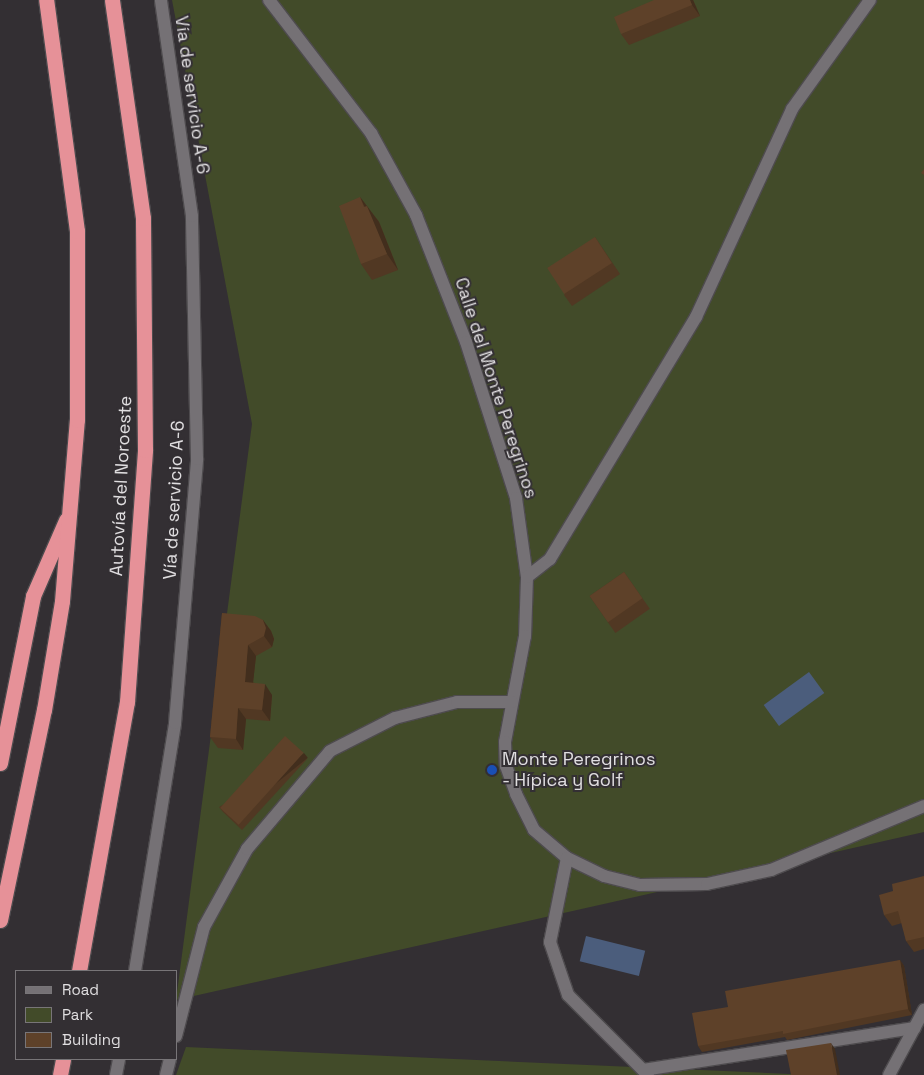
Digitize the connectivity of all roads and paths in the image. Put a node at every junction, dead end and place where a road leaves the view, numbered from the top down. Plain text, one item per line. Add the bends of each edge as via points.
1 (46, 0) edge
2 (112, 0) edge
3 (161, 0) edge
4 (269, 0) edge
5 (870, 0) edge
6 (72, 505) junction
7 (527, 577) junction
8 (512, 702) junction
9 (0, 763) edge
10 (924, 806) edge
11 (567, 858) junction
12 (0, 920) edge
13 (79, 970) edge
14 (135, 970) edge
15 (924, 1010) edge
16 (178, 1028) edge
17 (915, 1028) junction
18 (63, 1060) edge
19 (119, 1060) edge
20 (170, 1060) edge
21 (646, 1072) edge
22 (60, 1075) edge
23 (116, 1075) edge
24 (166, 1075) edge
25 (889, 1075) edge

1 - 6 highway via 77,231 77,420
2 - 13 highway, Autovía del Noroeste via 143,218 144,450 127,702
3 - 14 street, Vía de servicio A-6 via 192,216 197,459 176,723
4 - 7 street, Calle del Monte Peregrinos via 371,133 416,215 466,342 516,498
5 - 7 street via 792,108 696,317 550,559
6 - 9 highway via 33,596
6 - 12 highway via 62,602 44,710
7 - 8 street, Calle del Monte Peregrinos via 525,636
8 - 11 street, Calle del Monte Peregrinos via 505,742 506,766 534,830
8 - 16 street via 457,702 394,718 330,751 246,849 204,927
10 - 11 street, Calle del Monte Peregrinos via 771,870 707,884 640,885 604,876
11 - 21 street via 550,942 568,995
15 - 17 street
17 - 21 street
17 - 25 street
18 - 22 highway
19 - 23 street
20 - 24 street

